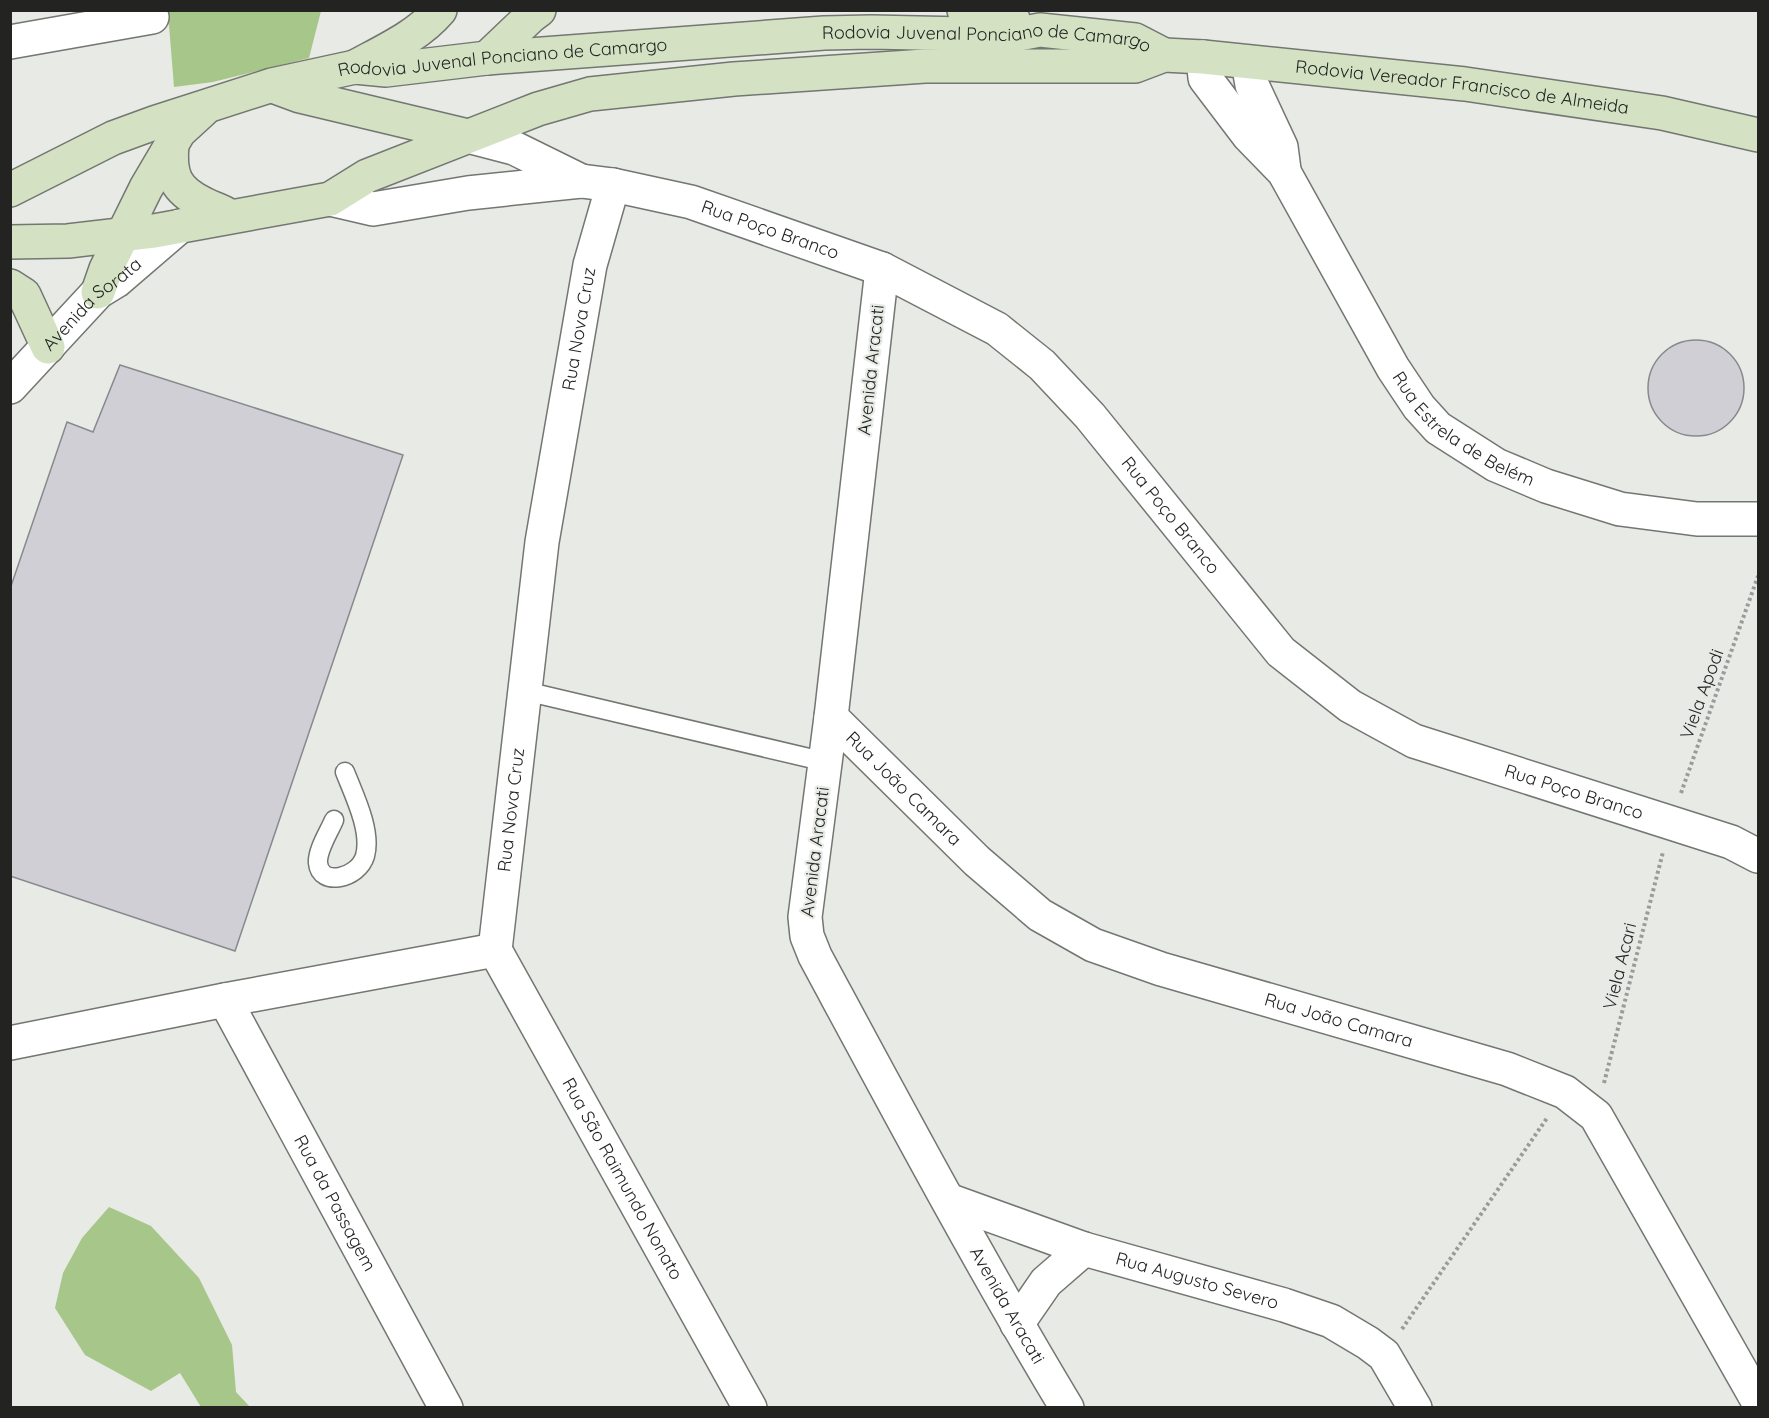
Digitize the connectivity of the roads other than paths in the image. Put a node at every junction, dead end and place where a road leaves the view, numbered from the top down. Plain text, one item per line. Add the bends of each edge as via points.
1 (440, 10) edge
2 (539, 10) edge
3 (964, 10) edge
4 (152, 17) dead end
5 (825, 22) edge
6 (1040, 30) junction
7 (10, 42) edge
8 (1164, 55) junction
9 (1203, 57) junction
10 (487, 58) junction
11 (1248, 62) junction
12 (355, 67) junction
13 (734, 79) junction
14 (272, 86) junction
15 (204, 109) junction
16 (1758, 135) edge
17 (468, 136) junction
18 (172, 144) junction
19 (1284, 171) junction
20 (581, 181) junction
21 (614, 185) junction
22 (10, 190) edge
23 (330, 199) junction
24 (229, 216) junction
25 (180, 226) junction
26 (123, 235) junction
27 (10, 242) edge
28 (882, 269) junction
29 (10, 286) edge
30 (99, 292) junction
31 (48, 347) junction
32 (10, 387) edge
33 (1758, 519) edge
34 (525, 691) junction
35 (831, 717) junction
36 (826, 762) junction
37 (345, 772) dead end
38 (334, 820) dead end
39 (1758, 856) edge
40 (495, 950) junction
41 (225, 1000) junction
42 (10, 1042) edge
43 (948, 1200) junction
44 (1084, 1249) junction
45 (1017, 1324) junction
46 (1758, 1401) edge
47 (446, 1407) edge
48 (750, 1407) edge
49 (1067, 1407) edge
50 (1415, 1407) edge

1 - 12 main road via 403,40
2 - 10 main road
3 - 6 main road via 1013,19
4 - 7 street
5 - 6 main road, Rodovia Juvenal Ponciano de Camargo via 871,32 1013,35
5 - 10 main road, Rodovia Juvenal Ponciano de Camargo
5 - 13 main road via 810,51 790,59 751,65
6 - 8 main road, Rodovia Juvenal Ponciano de Camargo via 1135,40
8 - 9 main road, Rodovia Vereador Francisco de Almeida
8 - 13 main road, Rodovia Juvenal Ponciano de Camargo via 1135,66 925,66
9 - 11 main road, Rodovia Vereador Francisco de Almeida
9 - 19 street, Rua Estrela de Belém via 1205,78 1249,136
10 - 12 main road, Rodovia Juvenal Ponciano de Camargo via 387,70
11 - 16 main road, Rodovia Vereador Francisco de Almeida via 1477,85 1662,113
11 - 19 street, Rua Estrela de Belém via 1252,86 1281,147
12 - 14 main road, Rodovia Juvenal Ponciano de Camargo
13 - 17 main road, Rodovia Juvenal Ponciano de Camargo via 590,94
14 - 15 main road, Rodovia Juvenal Ponciano de Camargo
14 - 17 main road
15 - 18 main road
15 - 22 main road, Rodovia Juvenal Ponciano de Camargo via 113,138
17 - 20 street, Rua Poço Branco via 514,148
17 - 23 main road, Rodovia Juvenal Ponciano de Camargo via 367,176
18 - 24 main road via 171,167 177,184 187,194
18 - 26 main road
19 - 33 street, Rua Estrela de Belém via 1393,368 1438,428 1496,465 1546,486 1620,509 1697,519
20 - 21 street, Rua Poço Branco
20 - 23 street, Rua Poço Branco via 468,193 373,209
21 - 28 street, Rua Poço Branco via 691,202
21 - 34 street, Rua Nova Cruz via 590,265 544,530
23 - 24 main road, Rodovia Juvenal Ponciano de Camargo
24 - 25 main road, Rodovia Juvenal Ponciano de Camargo
25 - 26 main road, Rodovia Juvenal Ponciano de Camargo
25 - 30 street, Avenida Sorata
26 - 27 main road, Rodovia Juvenal Ponciano de Camargo
26 - 30 main road
28 - 35 street, Avenida Aracati
28 - 39 street, Rua Poço Branco via 997,329 1042,365 1090,416 1281,652 1350,706 1414,741 1731,842
29 - 31 main road via 24,295
30 - 31 street, Avenida Sorata
31 - 32 street, Avenida Sorata
34 - 36 lane
34 - 40 street, Rua Nova Cruz
35 - 36 street, Avenida Aracati
35 - 46 street, Rua João Camara via 977,861 1040,915 1093,945 1161,969 1507,1069 1565,1092 1596,1116
36 - 43 street, Avenida Aracati via 805,917 807,936
37 - 38 lane via 365,825 365,855 357,870 344,878 323,873 318,866 318,856
40 - 41 street
40 - 48 street, Rua São Raimundo Nonato
41 - 42 street
41 - 47 street, Rua da Passagem
43 - 44 street, Rua Augusto Severo
43 - 45 street, Avenida Aracati
44 - 45 street via 1047,1282
44 - 50 street, Rua Augusto Severo via 1331,1321 1384,1355
45 - 49 street, Avenida Aracati

